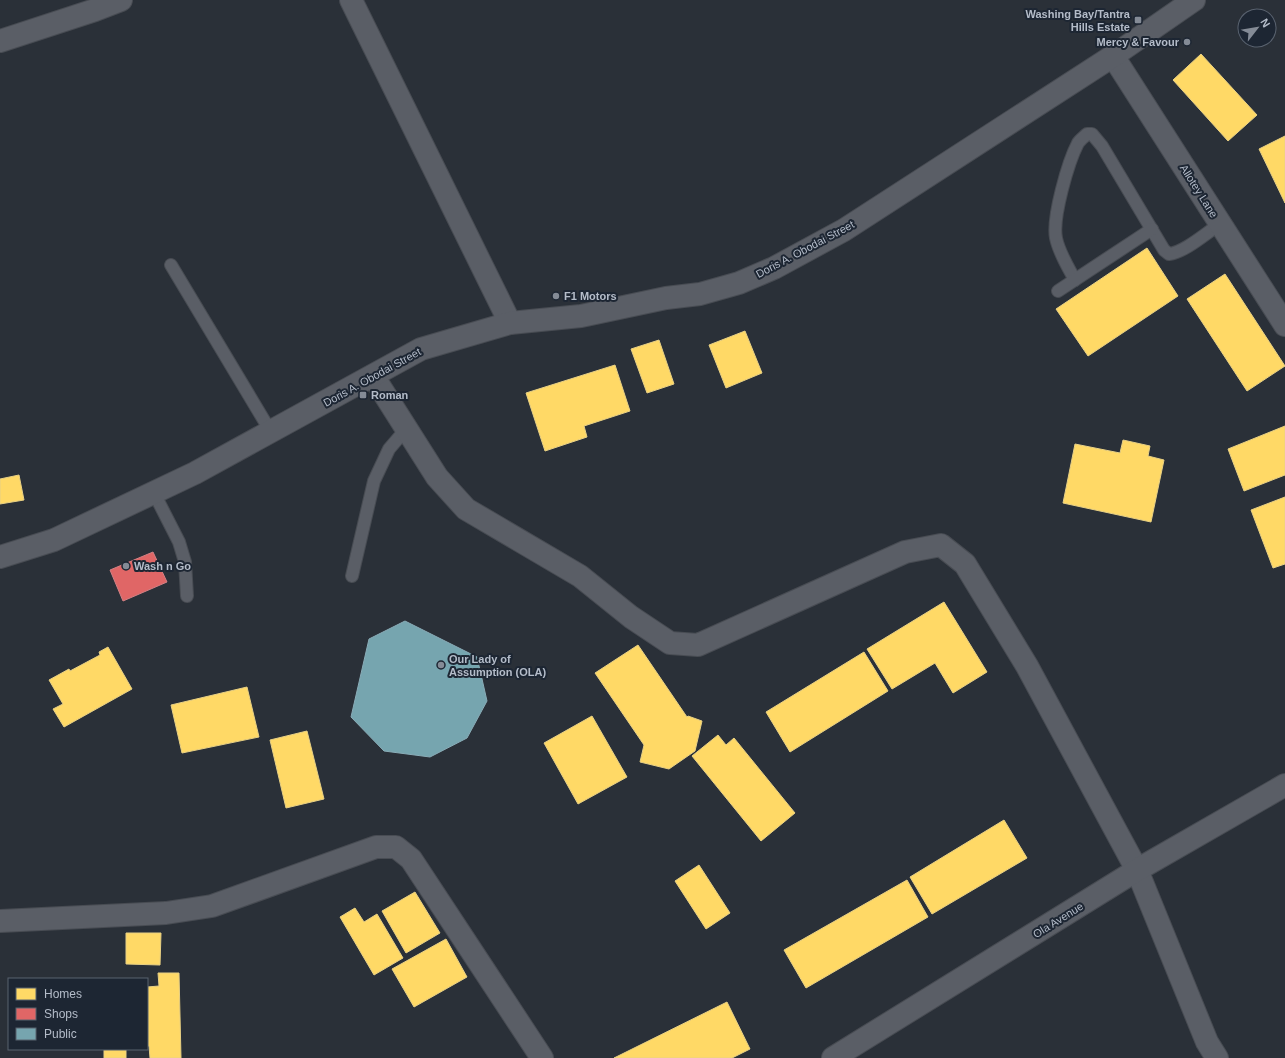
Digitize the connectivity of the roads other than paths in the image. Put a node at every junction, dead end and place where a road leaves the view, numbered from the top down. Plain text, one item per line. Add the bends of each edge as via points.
1 (121, 0) edge
2 (351, 0) edge
3 (1194, 0) edge
4 (0, 41) edge
5 (1113, 56) junction
6 (1220, 224) junction
7 (1152, 229) junction
8 (172, 265) dead end
9 (1075, 280) junction
10 (1058, 290) dead end
11 (1284, 322) edge
12 (510, 323) junction
13 (373, 376) junction
14 (407, 428) junction
15 (272, 432) junction
16 (154, 492) junction
17 (0, 557) edge
18 (352, 576) dead end
19 (187, 596) dead end
20 (1285, 785) edge
21 (1138, 870) junction
22 (0, 921) edge
23 (1206, 1053) edge
24 (542, 1058) edge
25 (833, 1058) edge

1 - 4 street
2 - 12 street
3 - 5 street, Doris A. Obodai Street
5 - 6 street, Allotey Lane
5 - 12 street, Doris A. Obodai Street via 844,230 774,268 739,283 700,294 666,298 581,316
6 - 7 lane via 1182,250 1169,254
6 - 11 street, Allotey Lane
7 - 9 lane
7 - 9 lane via 1102,146 1092,134 1087,134 1079,142 1070,160 1055,217 1056,238 1061,254
8 - 15 lane
9 - 10 lane
12 - 13 street, Doris A. Obodai Street via 421,349
13 - 14 street
13 - 15 street, Doris A. Obodai Street
14 - 18 lane via 389,450 374,481
14 - 21 street via 436,477 466,509 580,576 631,617 670,643 698,645 905,552 941,545 965,564 1007,632
15 - 16 street, Doris A. Obodai Street
16 - 17 street, Doris A. Obodai Street via 54,540
16 - 19 lane via 179,542 185,562
20 - 21 street, Ola Avenue
21 - 23 street
21 - 25 street, Ola Avenue
22 - 24 street via 166,913 212,906 376,847 396,847 411,859

